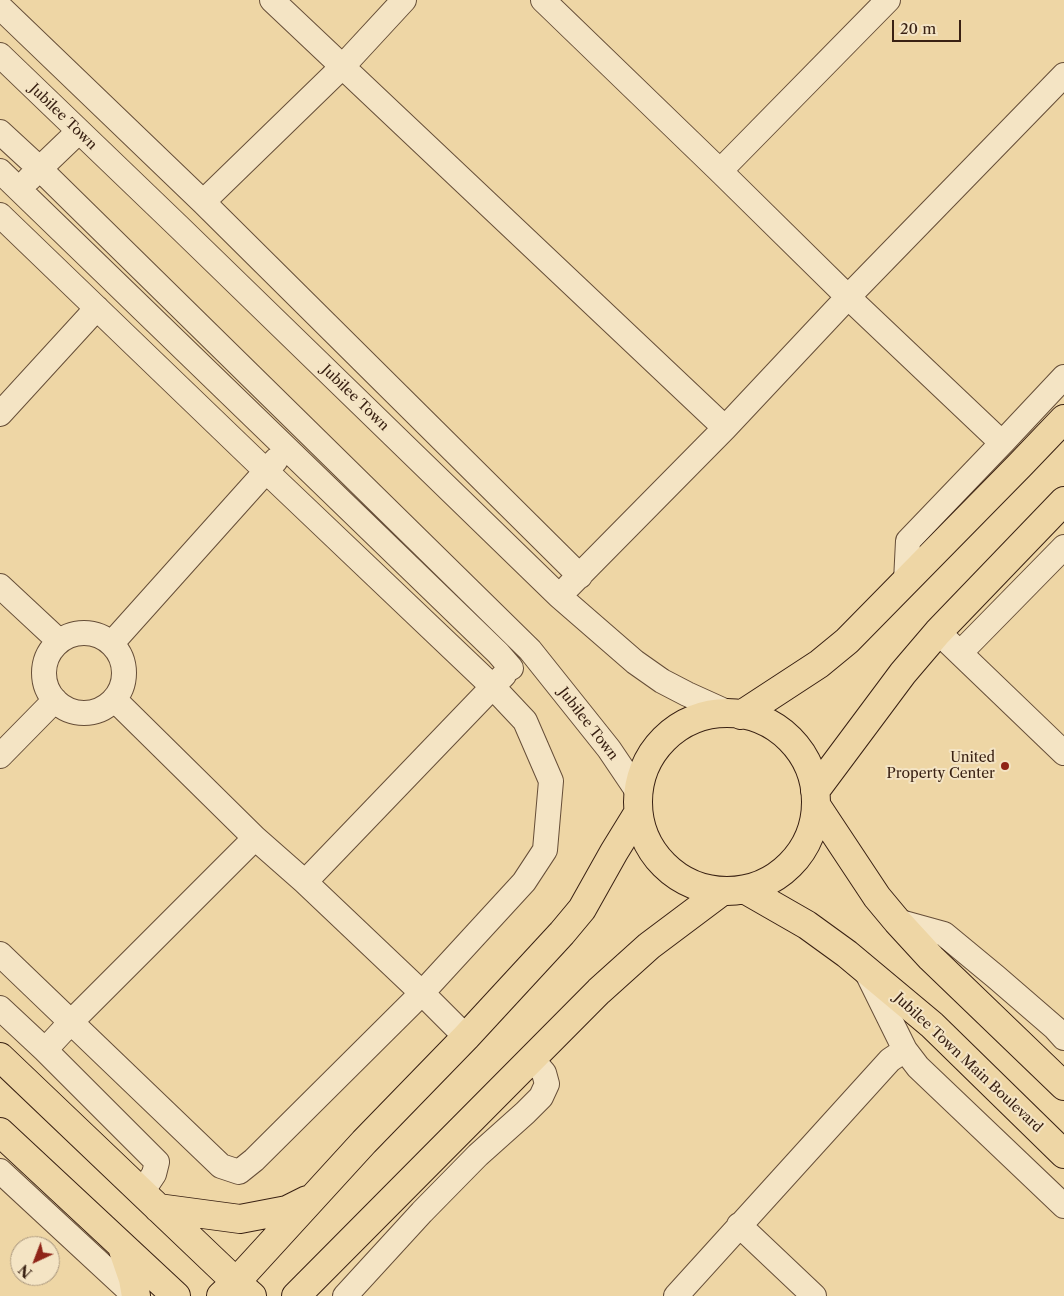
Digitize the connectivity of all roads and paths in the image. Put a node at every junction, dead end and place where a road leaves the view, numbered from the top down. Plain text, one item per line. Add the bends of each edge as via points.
1 (272, 0) edge
2 (404, 0) edge
3 (543, 0) edge
4 (888, 0) edge
5 (0, 7) edge
6 (0, 55) edge
7 (343, 66) junction
8 (1064, 75) edge
9 (0, 132) edge
10 (78, 132) junction
11 (39, 168) junction
12 (720, 171) junction
13 (0, 172) edge
14 (19, 189) junction
15 (203, 202) junction
16 (0, 209) edge
17 (0, 215) edge
18 (848, 297) junction
19 (97, 308) junction
20 (1064, 377) edge
21 (0, 414) edge
22 (1064, 419) edge
23 (725, 428) junction
24 (305, 430) junction
25 (1002, 443) junction
26 (286, 448) junction
27 (267, 472) junction
28 (1064, 501) edge
29 (1064, 547) edge
30 (580, 576) junction
31 (906, 581) junction
32 (0, 586) edge
33 (558, 596) junction
34 (938, 632) junction
35 (59, 641) junction
36 (112, 643) junction
37 (530, 650) junction
38 (960, 653) junction
39 (510, 668) junction
40 (493, 687) junction
41 (55, 700) junction
42 (115, 700) junction
43 (735, 714) junction
44 (1064, 753) edge
45 (0, 756) edge
46 (816, 798) junction
47 (638, 803) junction
48 (255, 838) junction
49 (305, 882) junction
50 (734, 891) junction
51 (897, 921) junction
52 (0, 954) edge
53 (864, 968) junction
54 (422, 993) junction
55 (0, 1008) edge
56 (71, 1022) junction
57 (466, 1037) junction
58 (1064, 1038) edge
59 (45, 1050) junction
60 (906, 1050) junction
61 (0, 1056) edge
62 (532, 1059) junction
63 (1064, 1086) edge
64 (0, 1132) edge
65 (1064, 1154) edge
66 (0, 1171) edge
67 (313, 1197) junction
68 (150, 1200) junction
69 (1064, 1206) edge
70 (739, 1225) junction
71 (122, 1245) junction
72 (236, 1291) edge
73 (136, 1296) edge
74 (176, 1296) edge
75 (296, 1296) edge
76 (344, 1296) edge
77 (676, 1296) edge
78 (814, 1296) edge

1 - 7 street
2 - 7 street
3 - 12 street
4 - 12 street
5 - 15 street
6 - 10 street, Jubilee Town
7 - 15 street
7 - 23 street
8 - 18 street
9 - 11 street, Jubilee Town
10 - 11 street
10 - 33 street, Jubilee Town
11 - 14 street
11 - 24 street, Jubilee Town
12 - 18 street
13 - 14 street
14 - 16 street
14 - 26 street
15 - 30 street
17 - 19 street
18 - 23 street
18 - 25 street
19 - 21 street
19 - 27 street
20 - 25 street
22 - 31 main road
23 - 30 street
24 - 26 street
24 - 37 street, Jubilee Town
25 - 31 street via 908,541
26 - 27 street
26 - 39 street
27 - 36 street
27 - 40 street
28 - 34 main road
29 - 38 street
30 - 33 street
31 - 43 main road via 847,641 819,664
32 - 35 street
33 - 43 street, Jubilee Town via 662,681
34 - 38 street
34 - 46 main road via 902,673
35 - 36 street via 76,633 95,634
35 - 41 street via 46,659 44,681
36 - 42 street via 123,660 124,681
37 - 39 street
37 - 47 street, Jubilee Town via 609,749
38 - 44 street
39 - 40 street
40 - 49 street
40 - 54 street via 525,721 551,781 545,850 524,882
41 - 42 street via 74,712 96,712
41 - 45 street
42 - 48 street
43 - 46 main road via 763,721 788,738 810,769
43 - 47 main road via 703,716 679,727 659,744 645,767
46 - 50 main road via 812,829 803,850 788,868 768,881
46 - 51 main road via 877,897
47 - 50 main road via 647,842 666,867 691,884
47 - 57 main road via 582,909
48 - 49 street
48 - 56 street
49 - 54 street
50 - 53 main road, Jubilee Town Main Boulevard via 807,925
50 - 62 main road via 649,946
51 - 58 street via 944,934
51 - 63 main road
52 - 56 street
53 - 60 street
53 - 65 main road, Jubilee Town Main Boulevard via 932,1025
54 - 56 street via 239,1172 221,1166
54 - 57 street
55 - 59 street
56 - 59 street
57 - 67 main road
59 - 68 street via 157,1162
60 - 69 street via 918,1068
60 - 70 street via 890,1060
61 - 68 main road
62 - 75 main road
62 - 76 street via 544,1073 547,1084 541,1097 429,1204
64 - 71 main road
66 - 73 street
67 - 68 main road via 287,1210 240,1219
67 - 72 main road
68 - 72 main road
70 - 77 street
70 - 78 street
71 - 73 main road
71 - 74 main road

